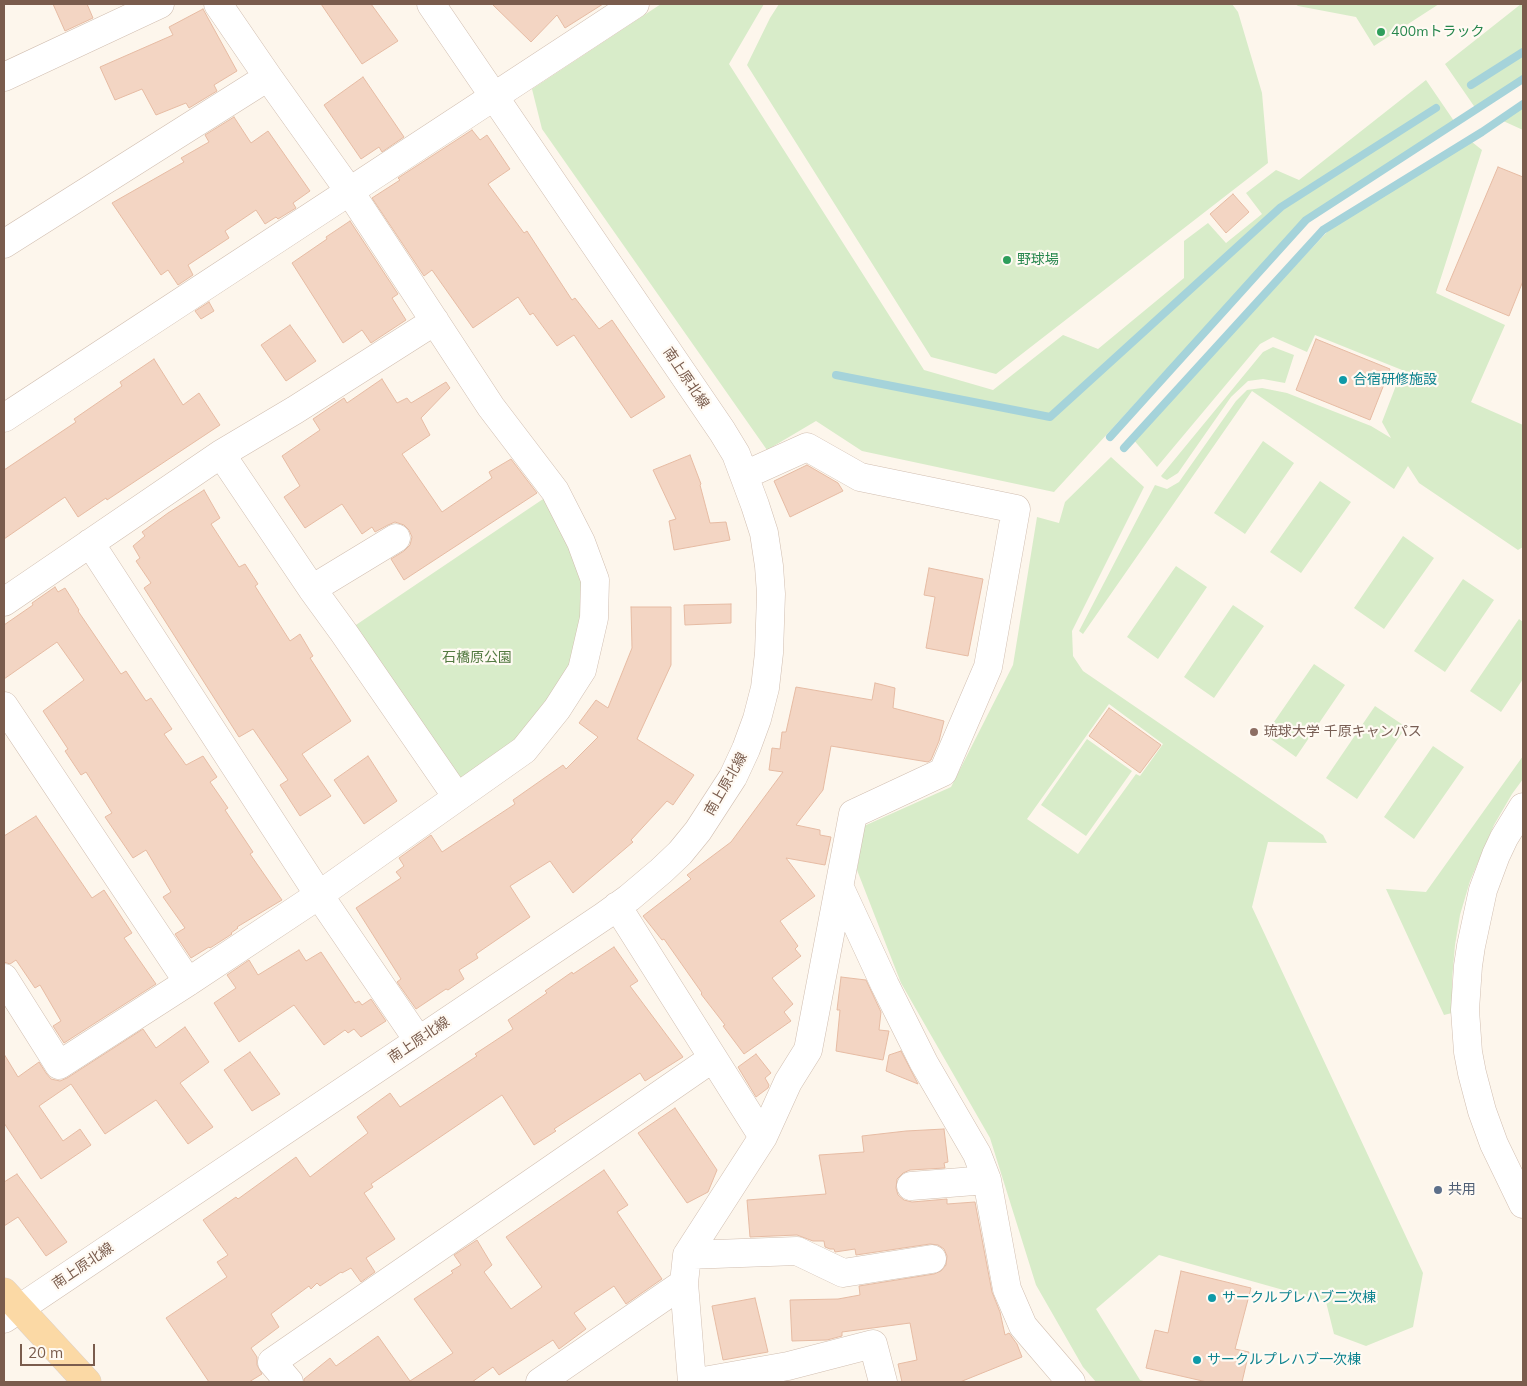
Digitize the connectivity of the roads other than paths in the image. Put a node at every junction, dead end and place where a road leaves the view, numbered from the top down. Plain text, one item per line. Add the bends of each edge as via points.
1 (160, 4) edge
2 (218, 4) edge
3 (432, 4) edge
4 (636, 4) edge
5 (4, 77) edge
6 (268, 77) junction
7 (495, 97) junction
8 (350, 192) junction
9 (4, 244) edge
10 (435, 321) junction
11 (4, 418) edge
12 (221, 454) junction
13 (745, 475) junction
14 (396, 538) dead end
15 (90, 543) junction
16 (312, 589) junction
17 (4, 602) edge
18 (4, 706) edge
19 (457, 797) junction
20 (1523, 807) edge
21 (840, 888) junction
22 (319, 895) junction
23 (617, 906) junction
24 (4, 978) edge
25 (188, 982) junction
26 (418, 1040) junction
27 (713, 1058) junction
28 (764, 1137) junction
29 (987, 1180) junction
30 (911, 1186) dead end
31 (1523, 1204) edge
32 (687, 1255) junction
33 (932, 1259) dead end
34 (684, 1283) junction
35 (9, 1307) edge
36 (87, 1382) edge
37 (289, 1382) edge
38 (540, 1382) edge
39 (692, 1382) edge
40 (698, 1382) edge
41 (883, 1382) edge
42 (1071, 1382) edge

1 - 5 street
2 - 6 street
3 - 7 street, 南上原北線
4 - 7 street
6 - 8 street
6 - 9 street
7 - 8 street
7 - 13 street, 南上原北線 via 722,431
8 - 10 street
8 - 11 street
10 - 12 street
10 - 19 street via 491,407 556,491 582,542 594,580 594,618 582,670 558,709 524,750
12 - 15 street
12 - 16 street
13 - 21 street via 807,447 860,478 1016,509 988,667 943,772 852,814
13 - 23 street, 南上原北線 via 764,533 771,594 770,653 757,719 733,777 698,831 661,871
14 - 16 street
15 - 17 street
15 - 22 street
16 - 19 street
18 - 25 street
19 - 22 street
20 - 31 street via 1504,838 1483,890 1470,952 1465,1010 1470,1066 1482,1111
21 - 28 street via 808,1050 788,1082
21 - 29 street via 919,1054 977,1154
22 - 25 street
22 - 26 street
23 - 26 street, 南上原北線
23 - 27 street
24 - 25 street via 58,1065
26 - 35 street, 南上原北線
27 - 28 street
27 - 37 street via 272,1362
28 - 32 street
29 - 30 street
29 - 42 street via 1007,1289 1023,1326
32 - 33 street via 797,1251 843,1273
32 - 34 street
34 - 38 street
34 - 39 street
35 - 36 main road
40 - 41 street via 788,1366 873,1344

